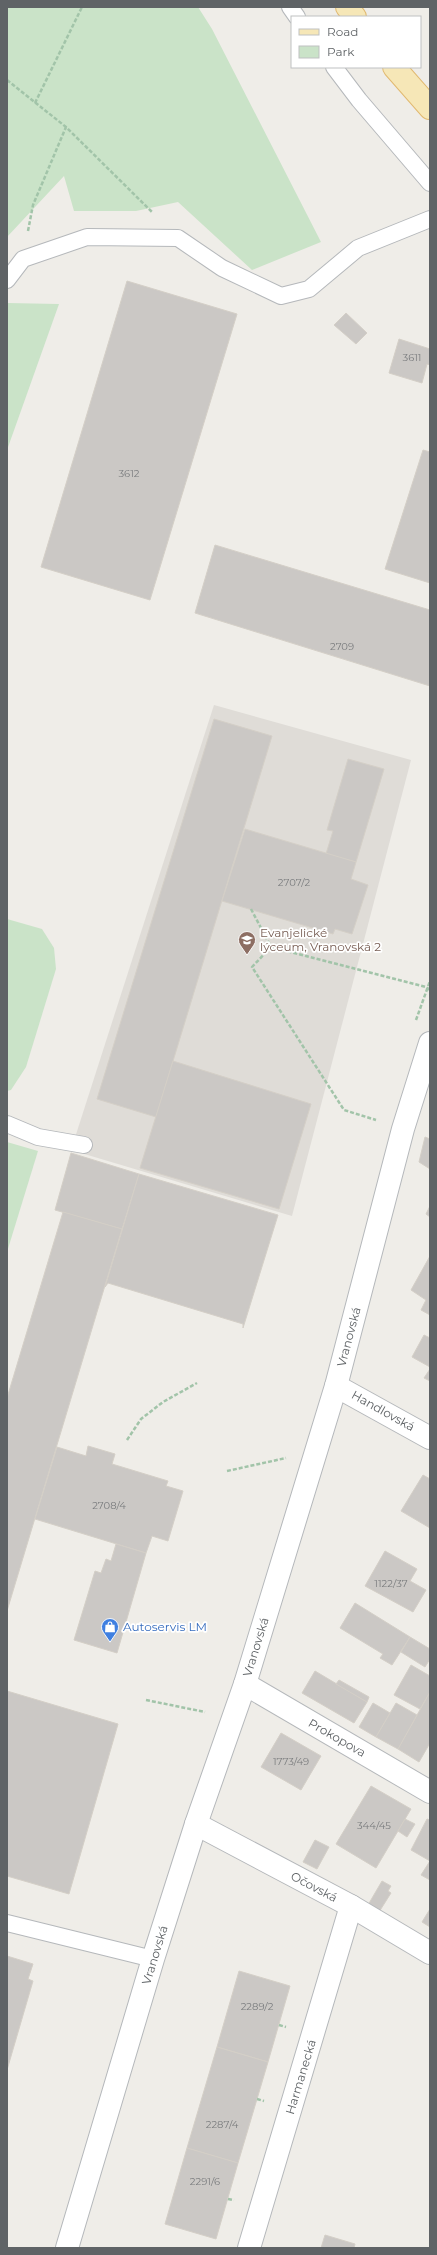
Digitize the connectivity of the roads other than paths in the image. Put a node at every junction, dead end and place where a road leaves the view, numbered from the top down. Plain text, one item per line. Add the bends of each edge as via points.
1 (290, 7) edge
2 (347, 7) edge
3 (296, 16) edge
4 (354, 16) edge
5 (335, 68) edge
6 (395, 68) edge
7 (430, 108) edge
8 (430, 183) edge
9 (430, 219) edge
10 (7, 280) edge
11 (430, 1043) edge
12 (425, 1075) edge
13 (7, 1124) edge
14 (84, 1145) dead end
15 (336, 1386) junction
16 (430, 1438) edge
17 (245, 1684) junction
18 (430, 1792) edge
19 (196, 1824) junction
20 (351, 1906) junction
21 (7, 1923) edge
22 (430, 1953) edge
23 (153, 1959) junction
24 (67, 2248) edge
25 (249, 2248) edge

1 - 3 lane
2 - 4 main road
5 - 8 lane
6 - 7 main road
9 - 10 lane via 358,248 309,289 281,296 222,268 178,238 87,237 23,259
11 - 12 street, Vranovská
12 - 15 street, Vranovská via 403,1129
13 - 14 lane via 38,1137
15 - 16 street, Handlovská
15 - 17 street, Vranovská
17 - 18 street, Prokopova
17 - 19 street, Vranovská
19 - 20 street, Očovská
19 - 23 street, Vranovská
20 - 22 street, Očovská
20 - 25 street, Harmanecká
21 - 23 lane
23 - 24 street, Vranovská

